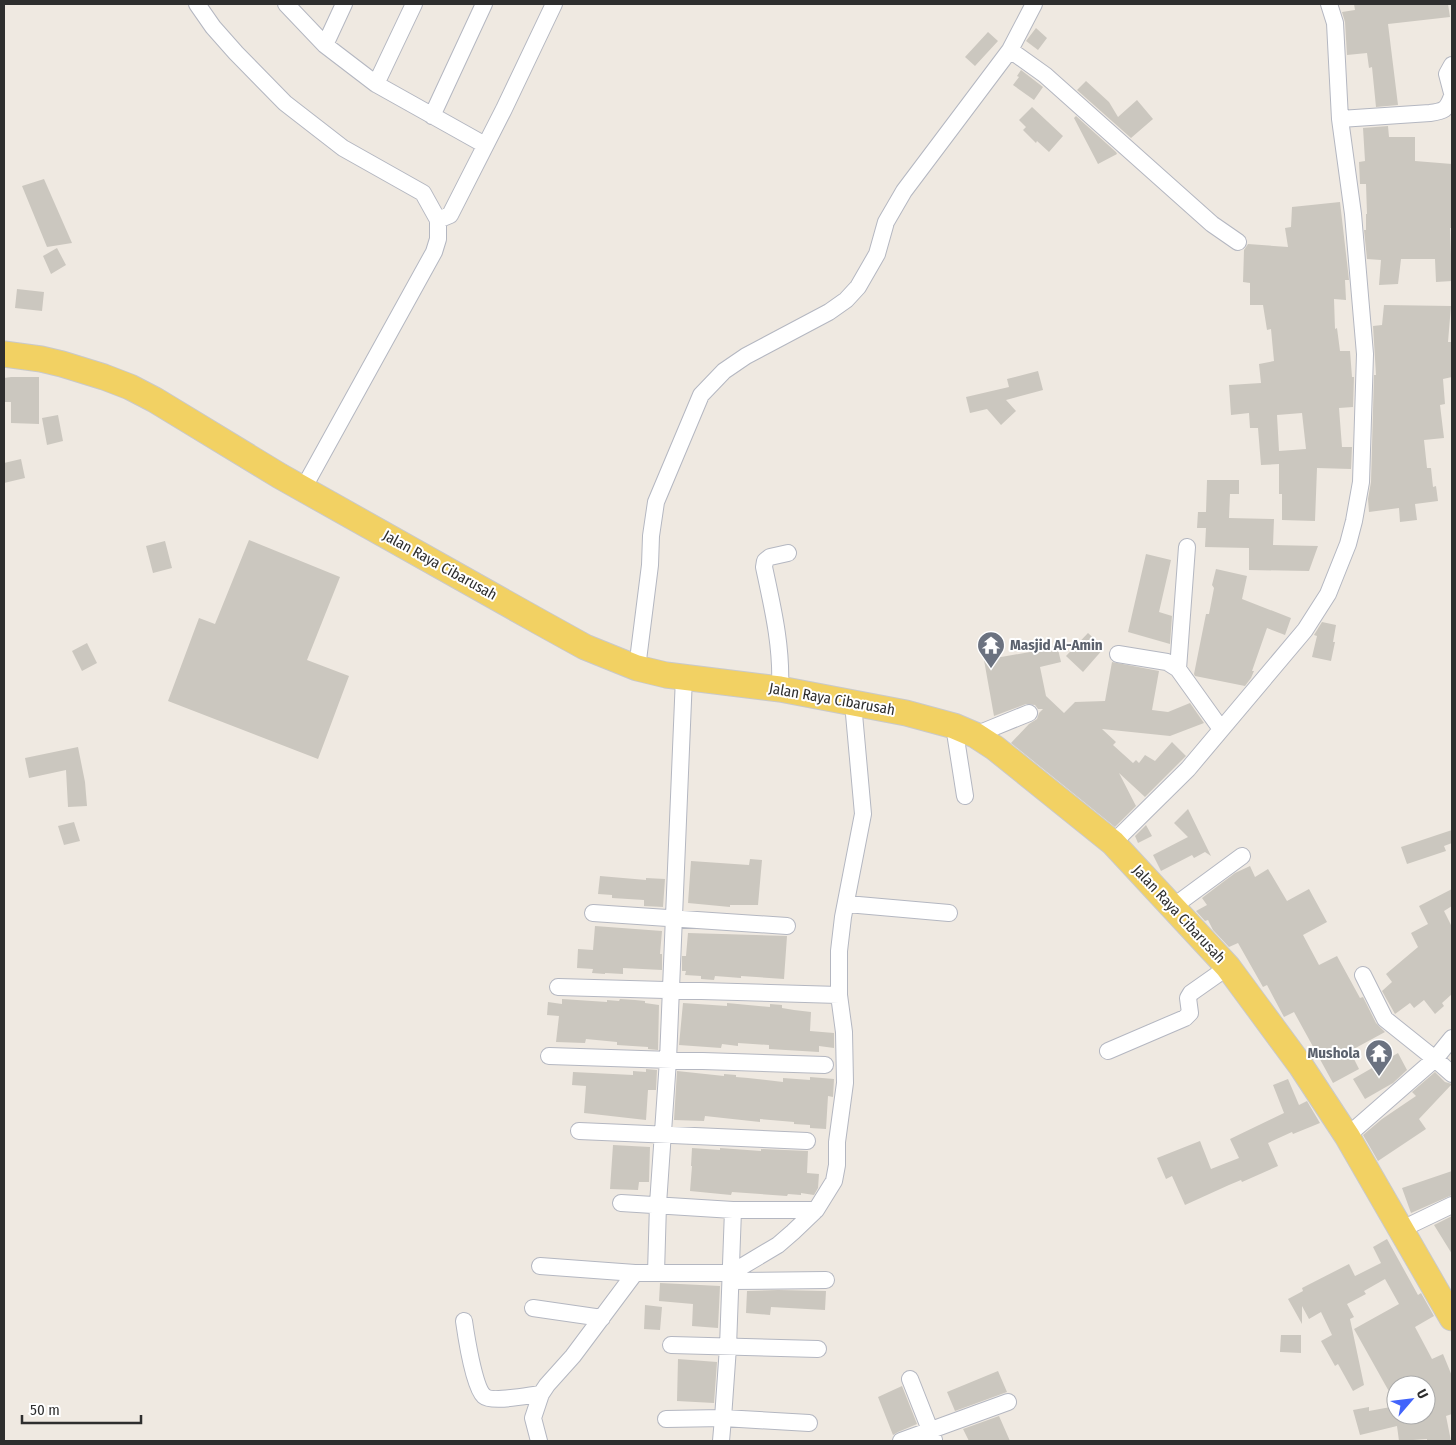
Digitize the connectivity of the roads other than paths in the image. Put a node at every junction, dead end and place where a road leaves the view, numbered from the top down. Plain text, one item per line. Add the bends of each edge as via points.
1 (196, 4) edge
2 (286, 4) edge
3 (344, 4) edge
4 (414, 4) edge
5 (484, 4) edge
6 (554, 4) edge
7 (1034, 4) edge
8 (1329, 4) edge
9 (325, 45) junction
10 (1010, 50) junction
11 (1452, 65) edge
12 (376, 84) junction
13 (1452, 94) edge
14 (432, 116) junction
15 (1340, 119) junction
16 (486, 145) junction
17 (438, 220) junction
18 (1238, 242) dead end
19 (4, 354) edge
20 (303, 489) junction
21 (1187, 547) dead end
22 (788, 553) dead end
23 (1118, 654) dead end
24 (637, 668) junction
25 (1178, 669) junction
26 (684, 677) junction
27 (780, 689) junction
28 (853, 703) junction
29 (1029, 713) dead end
30 (1221, 729) junction
31 (964, 731) junction
32 (965, 796) dead end
33 (1113, 843) junction
34 (1242, 856) dead end
35 (847, 904) junction
36 (1174, 906) junction
37 (593, 913) dead end
38 (949, 913) dead end
39 (674, 918) junction
40 (787, 926) dead end
41 (1228, 967) junction
42 (1363, 975) dead end
43 (558, 987) dead end
44 (671, 991) junction
45 (839, 995) junction
46 (1452, 1038) edge
47 (1108, 1051) dead end
48 (549, 1056) dead end
49 (1435, 1059) junction
50 (668, 1060) junction
51 (825, 1065) dead end
52 (1452, 1074) edge
53 (579, 1131) dead end
54 (662, 1134) junction
55 (1347, 1136) junction
56 (807, 1141) dead end
57 (621, 1203) dead end
58 (658, 1204) junction
59 (1452, 1205) edge
60 (733, 1210) junction
61 (816, 1210) junction
62 (1402, 1229) junction
63 (540, 1266) dead end
64 (634, 1273) junction
65 (656, 1273) junction
66 (731, 1277) junction
67 (826, 1280) dead end
68 (533, 1308) dead end
69 (602, 1318) junction
70 (1452, 1318) edge
71 (464, 1321) dead end
72 (671, 1345) dead end
73 (728, 1347) junction
74 (818, 1349) dead end
75 (910, 1379) dead end
76 (541, 1394) junction
77 (1008, 1402) dead end
78 (723, 1418) junction
79 (666, 1419) dead end
80 (809, 1423) dead end
81 (932, 1436) edge
82 (539, 1441) edge
83 (721, 1441) edge
84 (901, 1441) edge

1 - 17 street via 236,53 285,103 343,148 422,193
2 - 9 street
3 - 9 street
4 - 12 street
5 - 14 street
6 - 16 street
7 - 10 street
8 - 15 street via 1335,23
9 - 12 street
10 - 18 street via 1045,75 1212,224
10 - 24 street via 904,191 886,222 877,254 858,287 829,312 724,371 701,395 656,502
11 - 13 street via 1447,74
12 - 14 street
13 - 15 street via 1443,111
14 - 16 street
15 - 30 street via 1353,214 1365,354 1361,482 1354,521 1328,594 1305,630
16 - 17 street via 450,215
17 - 20 street via 434,252
19 - 20 main road, Jalan Raya Cibarusah via 62,364 130,387
20 - 24 main road, Jalan Raya Cibarusah via 586,647
21 - 25 street
22 - 27 street via 770,557 764,567 780,648
23 - 25 street via 1167,662
24 - 26 main road, Jalan Raya Cibarusah
25 - 30 street
26 - 27 main road, Jalan Raya Cibarusah
26 - 39 street
27 - 28 main road, Jalan Raya Cibarusah
28 - 31 main road, Jalan Raya Cibarusah via 906,713
28 - 35 street via 863,814
29 - 31 street
30 - 33 street via 1188,769
31 - 32 street
31 - 33 main road, Jalan Raya Cibarusah via 994,748
33 - 36 main road, Jalan Raya Cibarusah
34 - 36 street
35 - 38 street
35 - 45 street via 839,951
36 - 41 main road, Jalan Raya Cibarusah
37 - 39 street
39 - 40 street
39 - 44 street
41 - 47 street via 1191,993 1188,999 1190,1013 1185,1018
41 - 55 main road, Jalan Raya Cibarusah via 1301,1066
42 - 49 street via 1384,1019
43 - 44 street
44 - 45 street
44 - 50 street
45 - 61 street via 845,1082 837,1165 834,1181
46 - 49 street
48 - 50 street
49 - 52 street
49 - 55 street
50 - 51 street
50 - 54 street
53 - 54 street
54 - 56 street
54 - 58 street
55 - 62 main road, Jalan Raya Cibarusah
57 - 58 street
58 - 60 street
58 - 65 street
59 - 62 street
60 - 61 street
60 - 66 street
61 - 66 street via 778,1245
62 - 70 main road, Jalan Raya Cibarusah
63 - 64 street
64 - 65 street
64 - 69 street
65 - 66 street
66 - 67 street
66 - 73 street
68 - 69 street
69 - 76 street
71 - 76 street via 470,1359 484,1396 500,1398
72 - 73 street
73 - 74 street
73 - 78 street
75 - 81 street
76 - 82 street via 533,1418
77 - 81 street
78 - 79 street
78 - 80 street
78 - 83 street
81 - 84 street

